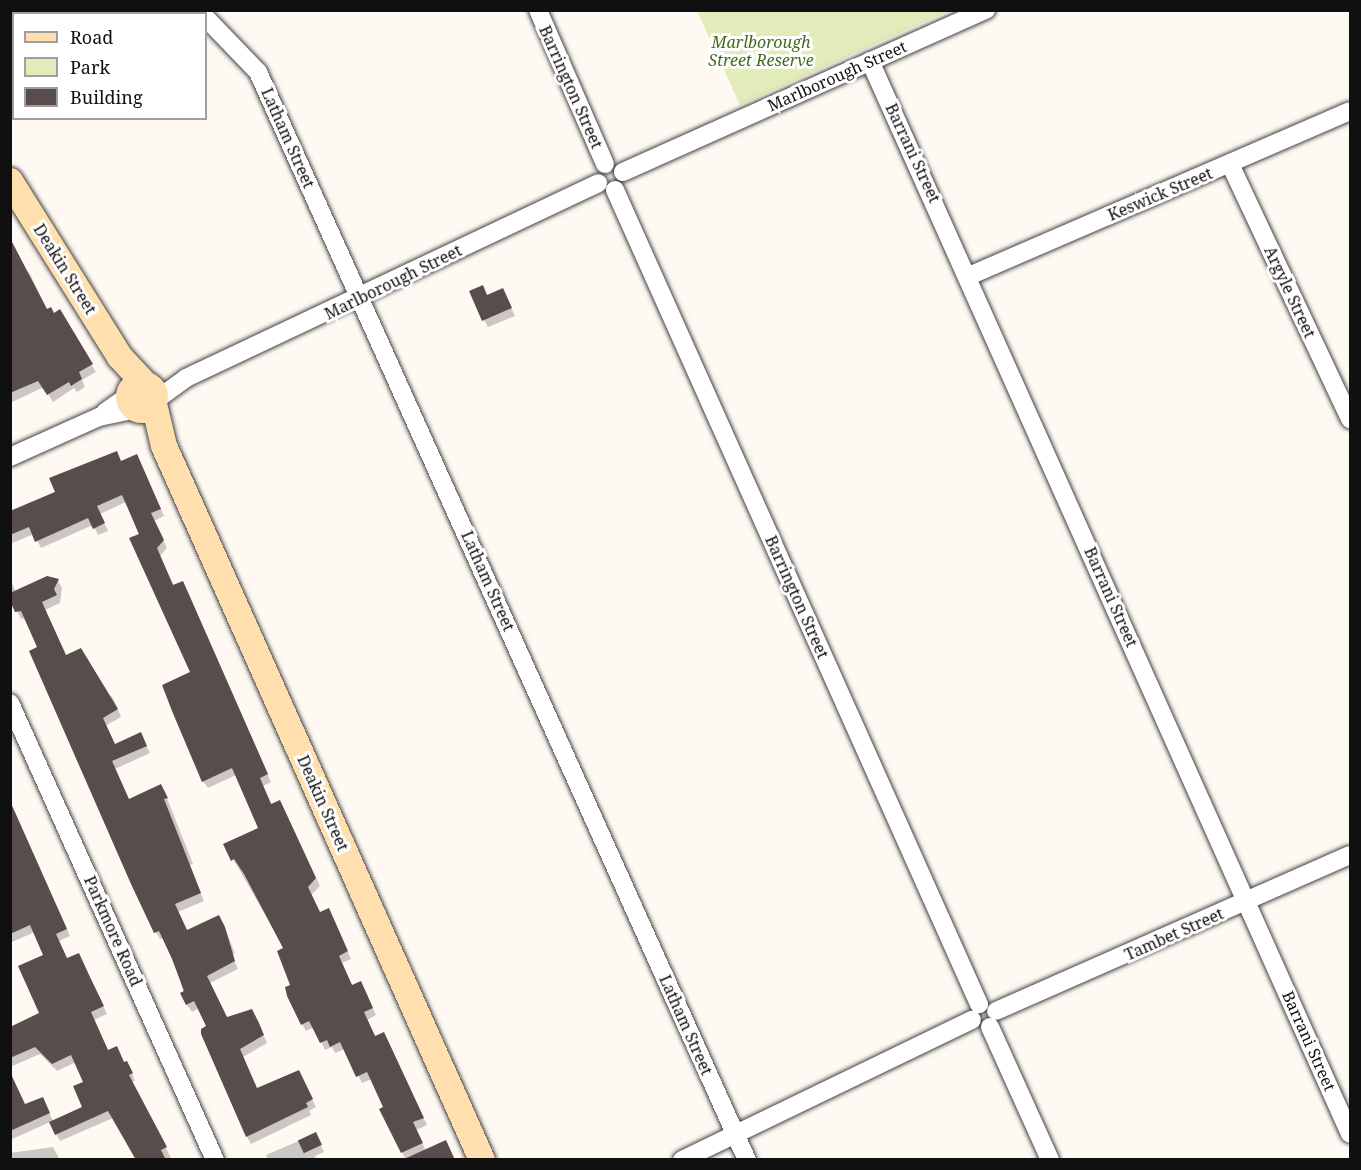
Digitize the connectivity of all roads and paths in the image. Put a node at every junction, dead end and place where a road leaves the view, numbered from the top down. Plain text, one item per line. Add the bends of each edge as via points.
1 (538, 10) edge
2 (986, 10) edge
3 (207, 19) edge
4 (870, 61) junction
5 (1350, 111) edge
6 (605, 164) junction
7 (1230, 164) junction
8 (623, 172) junction
9 (10, 181) edge
10 (607, 186) junction
11 (969, 276) junction
12 (361, 298) junction
13 (142, 397) junction
14 (1350, 419) edge
15 (10, 457) edge
16 (10, 703) edge
17 (1350, 855) edge
18 (1246, 903) junction
19 (976, 1012) junction
20 (993, 1019) junction
21 (1350, 1134) edge
22 (736, 1135) junction
23 (214, 1160) edge
24 (482, 1160) edge
25 (682, 1160) edge
26 (747, 1160) edge
27 (1050, 1160) edge

1 - 6 street, Barrington Street
2 - 4 street, Marlborough Street
3 - 12 street, Latham Street via 258,72
4 - 8 street, Marlborough Street
4 - 11 street, Barrani Street
5 - 7 street, Keswick Street
6 - 8 street via 614,164
6 - 10 street via 599,170
7 - 11 street, Keswick Street
7 - 14 street, Argyle Street
8 - 10 street via 622,184
9 - 13 street, Deakin Street
10 - 12 street, Marlborough Street
10 - 19 street, Barrington Street
11 - 18 street, Barrani Street
12 - 13 street, Marlborough Street
12 - 22 street, Latham Street
13 - 15 street, Marlborough Street
13 - 24 street, Deakin Street
16 - 23 street, Parkmore Road
17 - 18 street, Tambet Street
18 - 20 street, Tambet Street
18 - 21 street, Barrani Street
19 - 20 street via 982,1028
19 - 22 street
20 - 27 street
22 - 25 street
22 - 26 street, Latham Street

